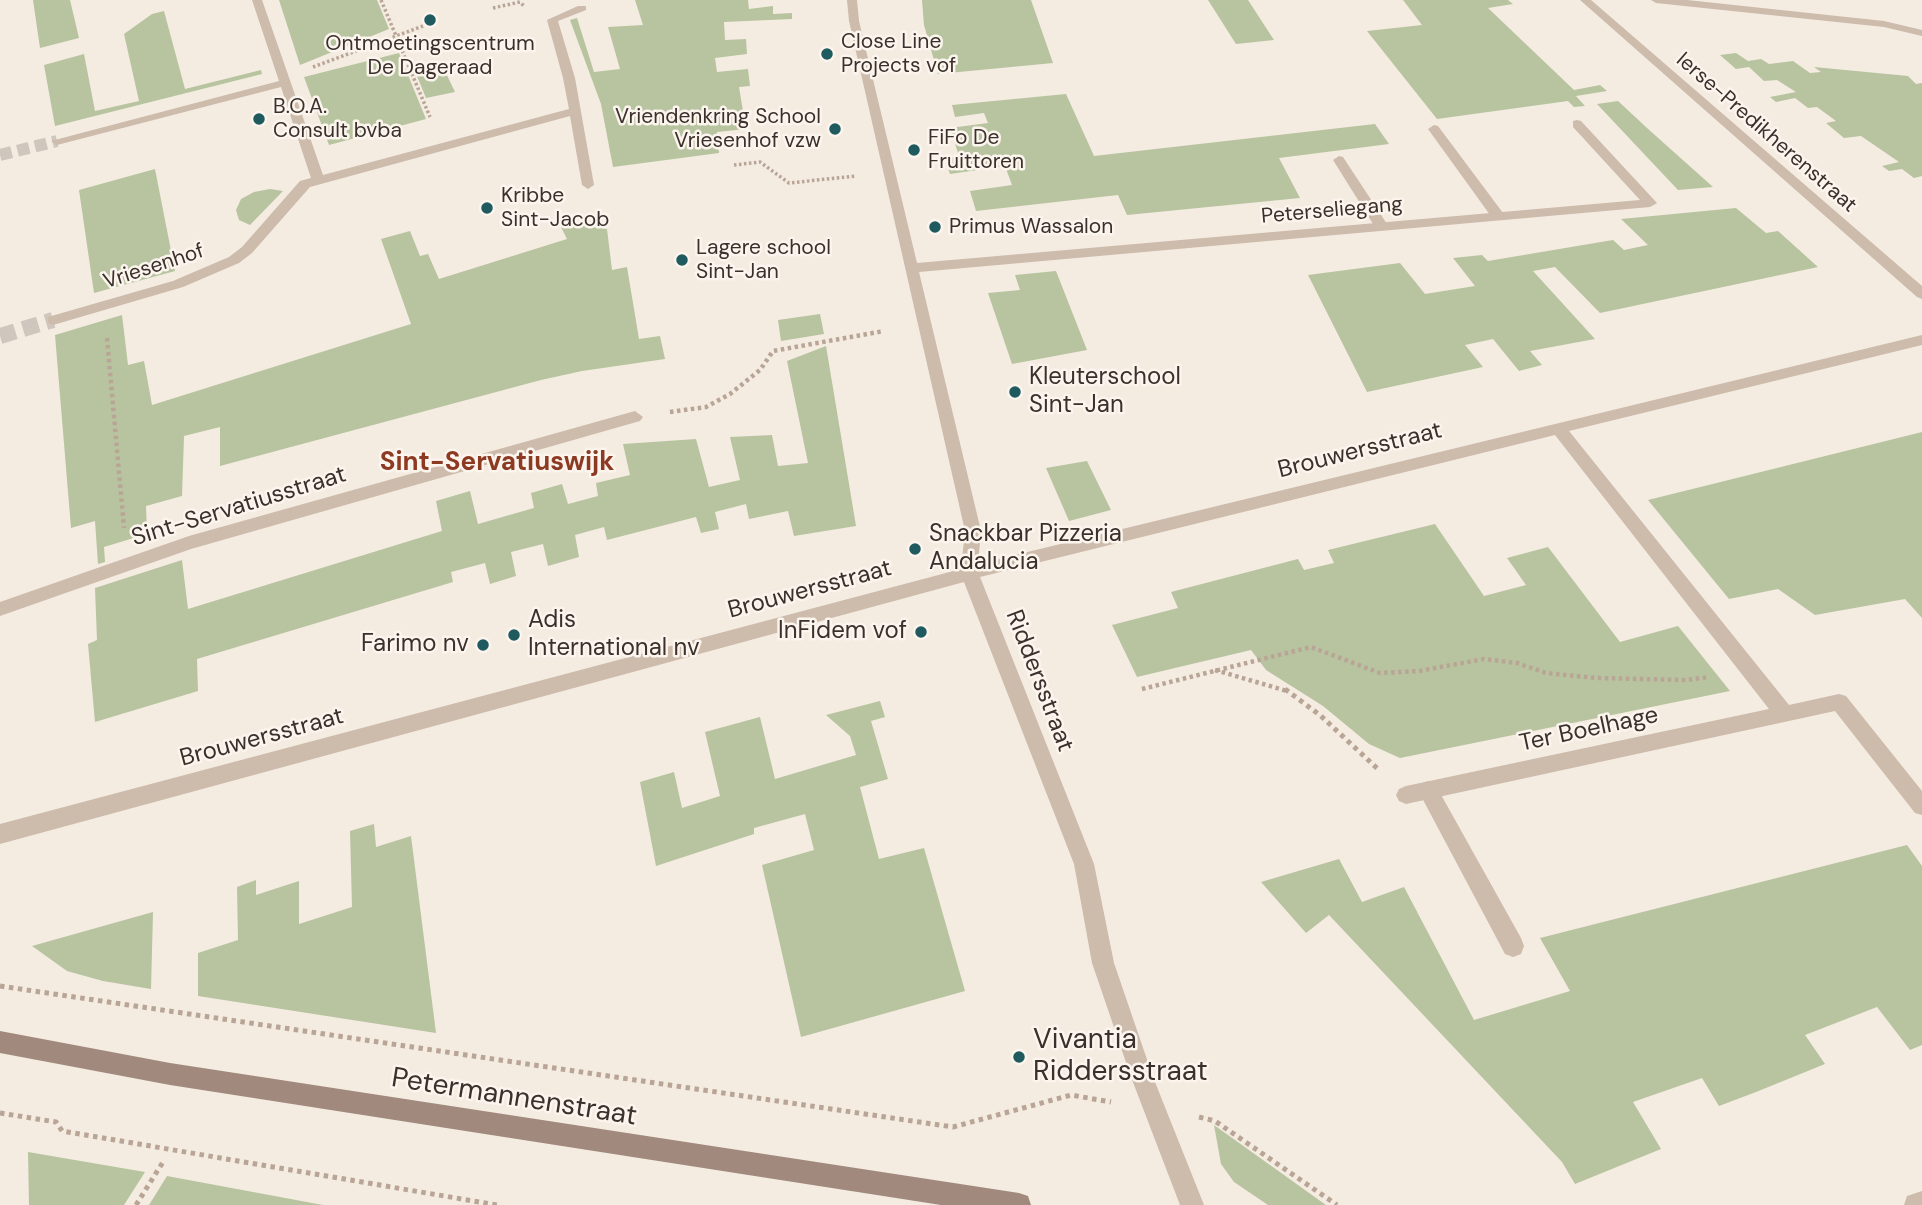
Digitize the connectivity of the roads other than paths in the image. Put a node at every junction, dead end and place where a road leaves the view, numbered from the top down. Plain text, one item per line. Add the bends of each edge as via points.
1 (257, 0) edge
2 (852, 0) edge
3 (1586, 0) edge
4 (1656, 0) edge
5 (582, 8) dead end
6 (1922, 33) edge
7 (283, 80) junction
8 (575, 111) junction
9 (1577, 124) dead end
10 (1434, 129) dead end
11 (57, 141) tunnel mouth
12 (1339, 160) dead end
13 (318, 180) junction
14 (588, 185) dead end
15 (1499, 216) junction
16 (1382, 227) junction
17 (912, 268) junction
18 (1922, 294) edge
19 (53, 320) tunnel mouth
20 (1922, 340) edge
21 (635, 417) road end
22 (1558, 428) junction
23 (969, 572) junction
24 (0, 609) edge
25 (1784, 713) junction
26 (1428, 790) junction
27 (1406, 795) road end
28 (1922, 806) edge
29 (0, 834) edge
30 (1513, 946) dead end
31 (0, 1042) edge
32 (1922, 1203) edge
33 (1019, 1205) edge
34 (1192, 1205) edge
35 (1916, 1205) edge

1 - 7 street
2 - 17 street, Riddersstraat
3 - 18 street, Ierse-Predikherenstraat
4 - 6 street via 1884,24
5 - 8 street via 552,20
7 - 11 street
7 - 13 street
8 - 13 street, Vriesenhof
8 - 14 street
9 - 15 street, Peterseliegang via 1650,203
10 - 15 street
12 - 16 street
13 - 19 street, Vriesenhof via 304,184 234,260 178,284
15 - 16 street, Peterseliegang
16 - 17 street, Peterseliegang
17 - 23 street, Riddersstraat via 973,531
20 - 22 street, Brouwersstraat
21 - 24 street, Sint-Servatiusstraat via 189,543
22 - 23 street, Brouwersstraat
22 - 25 street
23 - 29 street, Brouwersstraat
23 - 34 street, Riddersstraat via 1083,864 1103,963
25 - 26 street, Ter Boelhage
25 - 28 street, Ter Boelhage via 1839,702
26 - 27 street, Ter Boelhage
26 - 30 street
31 - 33 street, Petermannenstraat via 183,1076
32 - 35 street

